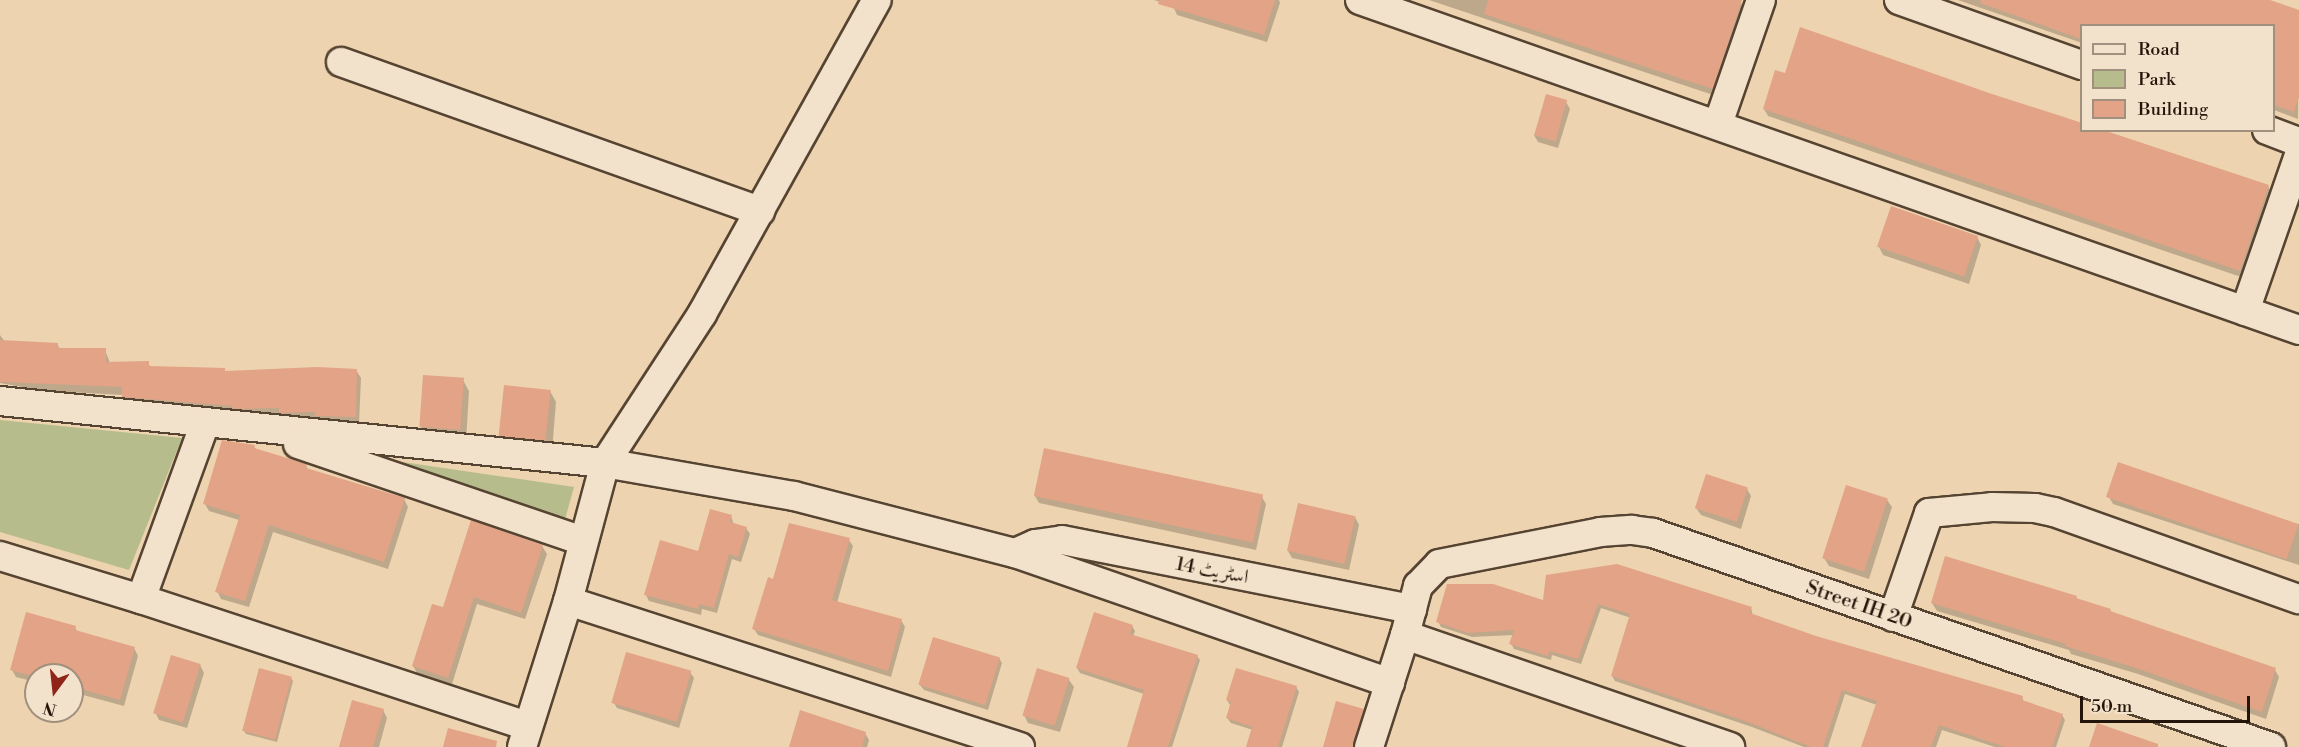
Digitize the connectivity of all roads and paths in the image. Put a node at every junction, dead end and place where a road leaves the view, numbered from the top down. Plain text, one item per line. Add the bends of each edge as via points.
1 (877, 0) edge
2 (1360, 0) edge
3 (1761, 0) edge
4 (1899, 0) edge
5 (341, 63) dead end
6 (2080, 64) edge
7 (1718, 124) junction
8 (2272, 132) edge
9 (2299, 142) edge
10 (2299, 155) edge
11 (760, 211) junction
12 (2245, 311) junction
13 (2299, 330) edge
14 (0, 401) edge
15 (205, 423) junction
16 (256, 429) junction
17 (605, 463) junction
18 (583, 541) junction
19 (1015, 553) junction
20 (0, 556) edge
21 (141, 599) junction
22 (2299, 599) edge
23 (568, 602) junction
24 (1893, 617) junction
25 (1409, 622) junction
26 (1390, 682) junction
27 (525, 736) edge
28 (1020, 747) edge
29 (1368, 747) edge
30 (1730, 747) edge
31 (2271, 747) edge

1 - 11 street
2 - 7 street
3 - 7 street
4 - 6 street
5 - 11 street
7 - 12 street
8 - 9 street
10 - 12 street
11 - 17 street via 702,314
12 - 13 street
14 - 15 street
15 - 16 street
15 - 21 street
16 - 17 street
16 - 18 street
17 - 18 street
17 - 19 street via 794,496
18 - 23 street
19 - 25 street, اسٹریٹ 14 via 1035,544 1062,540
19 - 26 street
20 - 21 street
21 - 27 street
22 - 24 street via 2054,512 1992,507 1929,513
23 - 27 street
23 - 28 street
24 - 25 street, Street IH 20 via 1653,533 1632,530 1600,532 1439,564 1418,586
24 - 31 street, Street IH 20
25 - 26 street
25 - 30 street, اسٹریٹ 14
26 - 29 street

